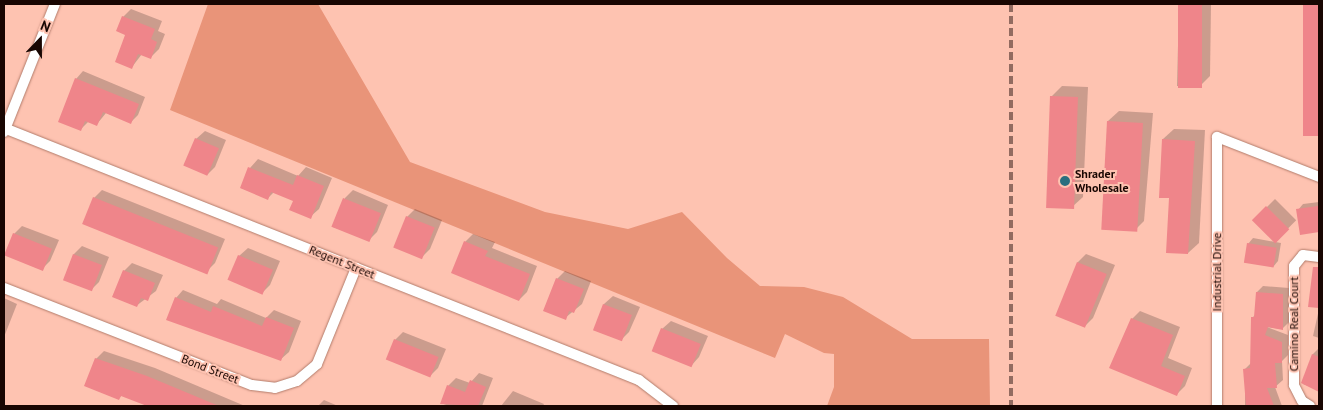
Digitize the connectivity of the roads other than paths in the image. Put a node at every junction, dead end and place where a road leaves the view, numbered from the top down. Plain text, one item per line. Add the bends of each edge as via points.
1 (55, 4) edge
2 (4, 129) edge
3 (1319, 177) edge
4 (1319, 258) edge
5 (356, 268) junction
6 (4, 288) edge
7 (673, 406) edge
8 (1217, 406) edge
9 (1310, 406) edge

1 - 2 street
2 - 5 street, Regent Street
3 - 8 street, Industrial Drive via 1217,137
4 - 9 street, Camino Real Court via 1303,255 1294,266 1294,385 1302,401
5 - 6 street, Bond Street via 317,364 297,381 275,388 252,385
5 - 7 street, Regent Street via 638,380

